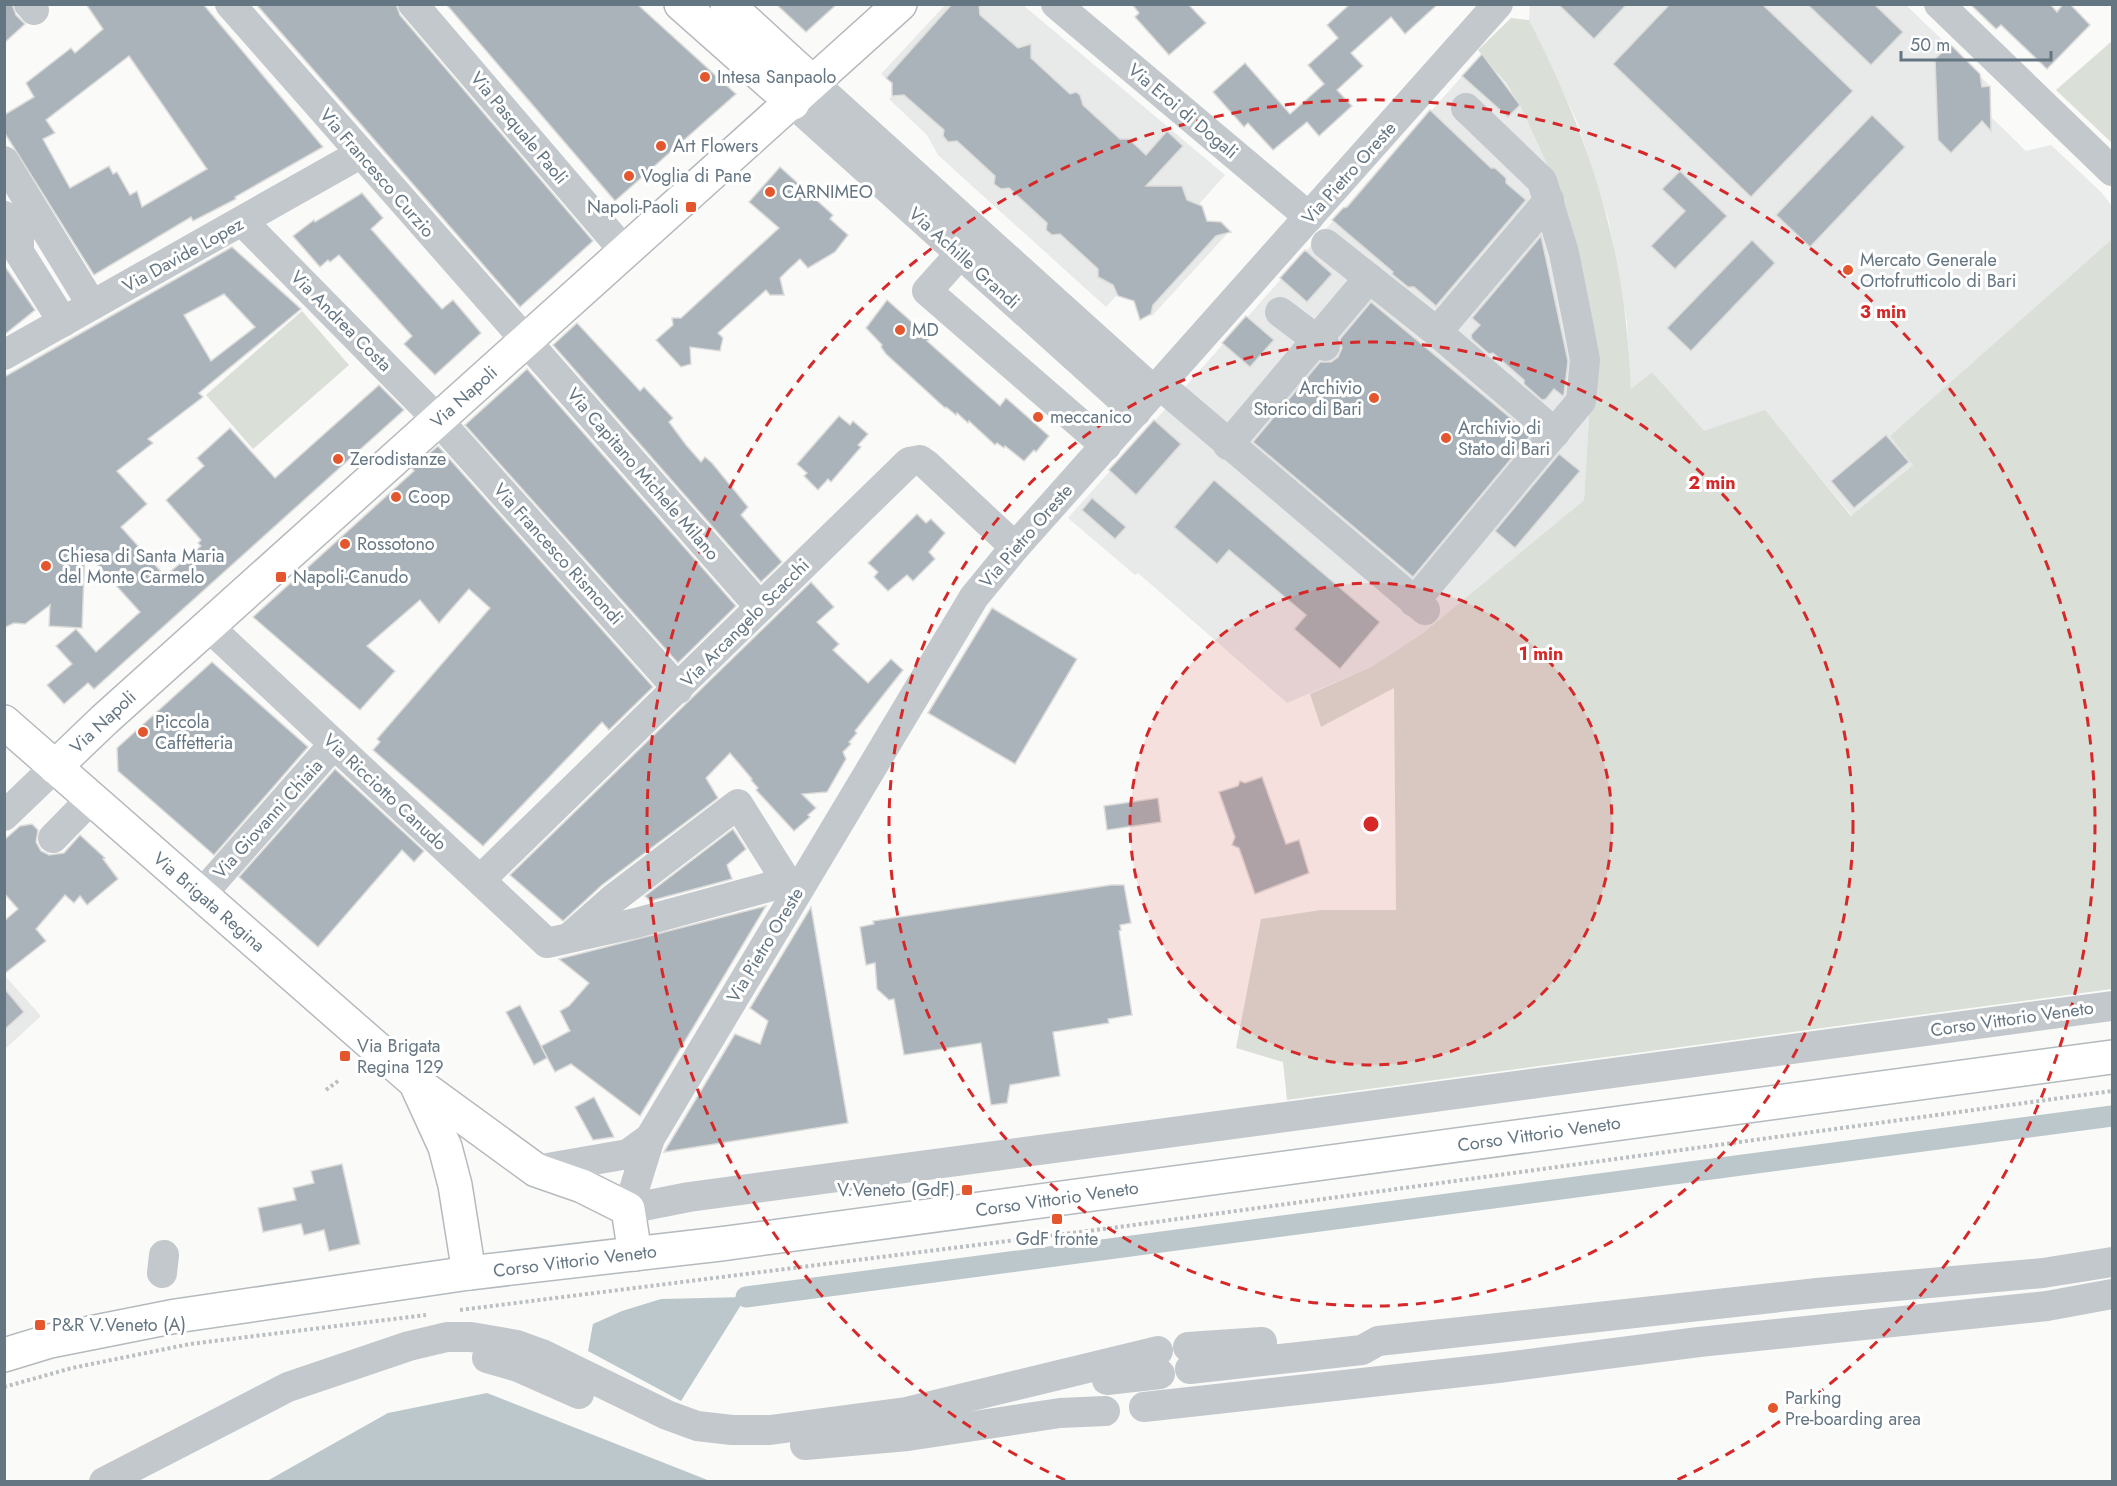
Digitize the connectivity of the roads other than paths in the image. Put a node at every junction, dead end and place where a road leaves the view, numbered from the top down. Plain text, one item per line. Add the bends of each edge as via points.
1 (230, 4) edge
2 (413, 4) edge
3 (681, 4) edge
4 (727, 4) edge
5 (900, 4) edge
6 (1056, 4) edge
7 (1498, 4) edge
8 (1939, 4) edge
9 (746, 43) junction
10 (802, 93) junction
11 (1467, 108) dead end
12 (360, 154) junction
13 (4, 161) edge
14 (2112, 171) edge
15 (1549, 200) junction
16 (4, 216) edge
17 (1309, 217) junction
18 (243, 222) junction
19 (1326, 244) dead end
20 (625, 252) junction
21 (960, 254) junction
22 (1369, 278) junction
23 (1266, 300) junction
24 (92, 305) junction
25 (63, 322) junction
26 (1437, 332) junction
27 (526, 342) junction
28 (1320, 343) junction
29 (4, 355) edge
30 (1150, 396) junction
31 (438, 420) junction
32 (1555, 433) junction
33 (1106, 446) junction
34 (1228, 446) junction
35 (1015, 547) junction
36 (760, 607) junction
37 (208, 627) junction
38 (678, 689) junction
39 (4, 722) edge
40 (334, 744) junction
41 (55, 767) junction
42 (92, 798) junction
43 (4, 816) edge
44 (53, 838) dead end
45 (480, 880) junction
46 (793, 885) junction
47 (201, 895) junction
48 (568, 939) junction
49 (2112, 1006) edge
50 (2112, 1057) edge
51 (414, 1081) junction
52 (650, 1138) junction
53 (505, 1148) junction
54 (536, 1170) junction
55 (453, 1176) junction
56 (628, 1209) junction
57 (635, 1254) junction
58 (2112, 1262) edge
59 (469, 1273) junction
60 (2112, 1294) edge
61 (4, 1355) edge
62 (1189, 1358) dead end
63 (1081, 1393) dead end
64 (1144, 1407) dead end
65 (1105, 1411) dead end
66 (104, 1482) edge
67 (147, 1482) edge

1 - 12 street, Via Francesco Curzio
2 - 20 street, Via Pasquale Paoli
3 - 9 main road
4 - 9 main road
5 - 10 main road, Via Napoli
6 - 17 street, Via Eroi di Dogali
7 - 17 street, Via Pietro Oreste
8 - 14 street
9 - 10 main road
10 - 20 main road, Via Napoli
10 - 21 street, Via Achille Grandi
10 - 30 street, Via Achille Grandi
11 - 15 street via 1542,181
12 - 18 street, Via Davide Lopez
12 - 27 street, Via Francesco Curzio
13 - 24 street
15 - 26 street
15 - 32 street via 1564,252 1585,360 1581,401
16 - 25 street via 19,235 19,252
17 - 23 street, Via Pietro Oreste
18 - 24 street, Via Davide Lopez
18 - 31 street, Via Andrea Costa
19 - 22 street
20 - 27 main road, Via Napoli
21 - 30 street, Via Achille Grandi
21 - 33 street via 927,291
22 - 26 street
22 - 28 street
23 - 28 street
23 - 30 street, Via Pietro Oreste
24 - 25 street, Via Davide Lopez
25 - 29 street, Via Davide Lopez
26 - 32 street
27 - 31 main road, Via Napoli
27 - 36 street, Via Capitano Michele Milano
28 - 34 street
30 - 33 street, Via Pietro Oreste
30 - 34 street
31 - 37 main road, Via Napoli
31 - 38 street, Via Francesco Rismondi
32 - 34 street via 1419,606
33 - 35 street, Via Pietro Oreste
35 - 36 street, Via Arcangelo Scacchi via 927,465 920,460 909,462
35 - 46 street, Via Pietro Oreste via 974,597
36 - 38 street, Via Arcangelo Scacchi
37 - 40 street, Via Ricciotto Canudo
37 - 41 main road, Via Napoli
38 - 45 street, Via Arcangelo Scacchi
39 - 41 main road, Via Brigata Regina
40 - 45 street, Via Ricciotto Canudo
40 - 47 street, Via Giovanni Chiaia
41 - 42 main road, Via Brigata Regina
41 - 43 street, Via Napoli
42 - 44 street
42 - 47 main road, Via Brigata Regina
45 - 48 street, Via Ricciotto Canudo via 547,943
46 - 48 street
46 - 48 street via 738,804 613,899
46 - 52 street, Via Pietro Oreste
47 - 51 main road, Via Brigata Regina
49 - 56 street, Corso Vittorio Veneto via 689,1197
50 - 57 main road, Corso Vittorio Veneto
51 - 53 main road, Via Brigata Regina
51 - 55 main road via 436,1124
52 - 54 street, Via Pietro Oreste via 628,1154
52 - 56 street, Via Pietro Oreste
53 - 54 main road, Via Brigata Regina
53 - 55 main road via 483,1147 470,1153
54 - 56 main road, Via Brigata Regina via 582,1186
55 - 59 main road
56 - 57 main road
57 - 59 main road, Corso Vittorio Veneto
58 - 62 street via 2043,1273 1378,1341 1362,1350
59 - 61 main road, Corso Vittorio Veneto via 167,1318 50,1341
60 - 64 street via 2026,1308
63 - 66 street via 1159,1362 906,1412 770,1430 732,1430 697,1426 666,1415 517,1345 447,1337 288,1387
65 - 67 street via 1060,1413 908,1436 739,1450 671,1438 518,1367 464,1356 419,1364 294,1406

